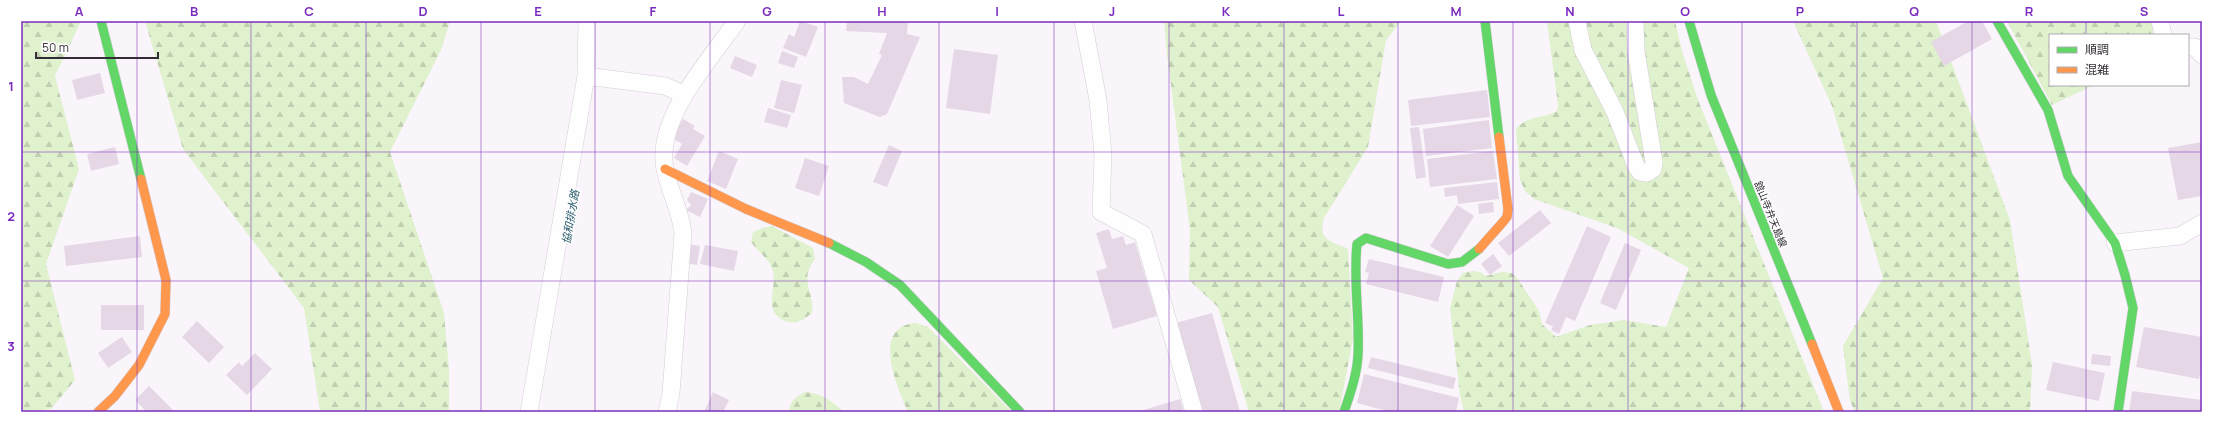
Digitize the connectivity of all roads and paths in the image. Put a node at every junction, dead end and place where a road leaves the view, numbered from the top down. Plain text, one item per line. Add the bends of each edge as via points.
1 (101, 21) edge
2 (587, 21) edge
3 (737, 21) edge
4 (1083, 21) edge
5 (1486, 21) edge
6 (1577, 21) edge
7 (1635, 21) edge
8 (1689, 21) edge
9 (1997, 21) edge
10 (2160, 21) edge
11 (2163, 34) edge
12 (2189, 47) edge
13 (2202, 55) edge
14 (592, 77) junction
15 (683, 94) junction
16 (665, 168) junction
17 (2202, 223) edge
18 (2115, 243) junction
19 (98, 412) edge
20 (529, 412) edge
21 (667, 412) edge
22 (1020, 412) edge
23 (1194, 412) edge
24 (1344, 412) edge
25 (1839, 412) edge
26 (2118, 412) edge

1 - 19 street via 166,280 165,314 139,365 115,396
2 - 14 street
3 - 15 street
4 - 23 street via 1098,100 1103,154 1101,212 1143,234
5 - 24 street via 1507,217 1472,255 1462,262 1451,265 1366,238 1357,244 1354,270 1358,356
6 - 7 street via 1583,50 1615,112 1636,166 1640,172 1647,173 1653,169 1654,162 1636,51
8 - 25 street, 舘山寺弁天島線 via 1711,95
9 - 18 street via 2048,110 2068,176
10 - 11 street
12 - 13 street via 2195,47
14 - 15 street via 664,86
14 - 20 street
15 - 16 street via 665,144
16 - 21 street via 683,233 671,393
16 - 22 street via 757,214 844,249 883,272 900,285
17 - 18 street via 2180,236
18 - 26 street via 2133,308

